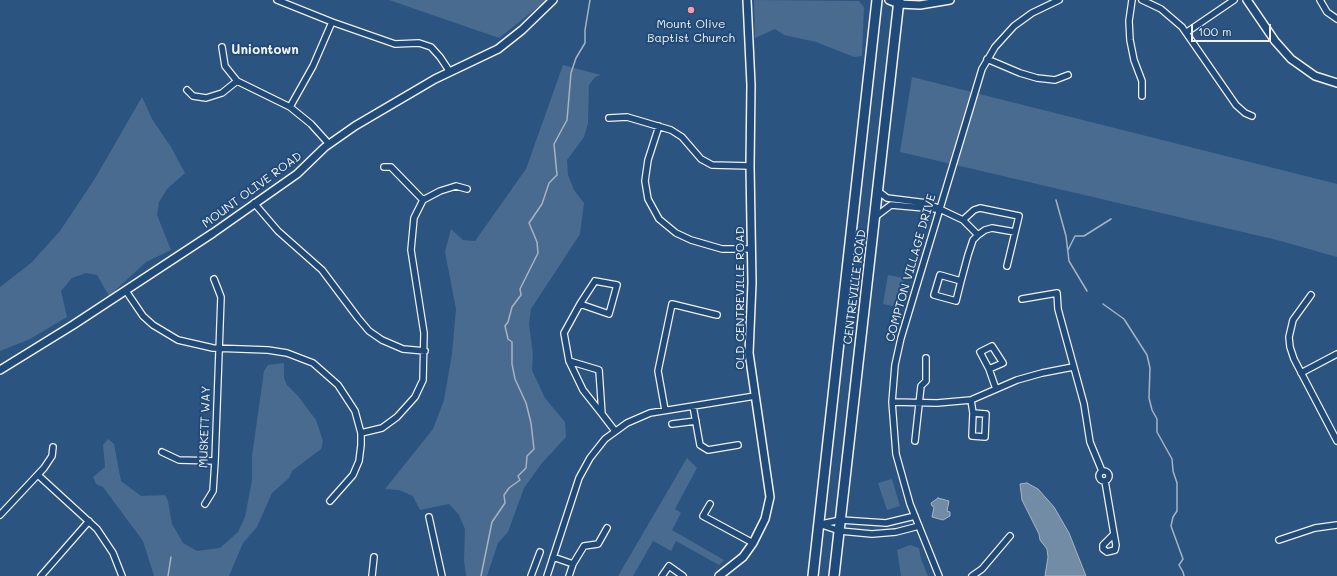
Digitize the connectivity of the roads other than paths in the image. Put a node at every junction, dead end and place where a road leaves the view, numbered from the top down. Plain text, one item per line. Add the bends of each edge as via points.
1 (277, 0) edge
2 (552, 0) edge
3 (747, 0) edge
4 (877, 0) edge
5 (889, 0) edge
6 (950, 0) edge
7 (1059, 0) edge
8 (1132, 0) edge
9 (1142, 0) edge
10 (1234, 0) edge
11 (1247, 0) edge
12 (1320, 0) edge
13 (899, 2) edge
14 (1337, 19) edge
15 (332, 22) junction
16 (1187, 32) junction
17 (222, 47) dead end
18 (987, 59) junction
19 (450, 72) junction
20 (1068, 75) dead end
21 (237, 82) junction
22 (1337, 83) edge
23 (187, 90) dead end
24 (1142, 96) dead end
25 (290, 107) junction
26 (1252, 116) dead end
27 (609, 118) dead end
28 (659, 126) junction
29 (329, 144) junction
30 (750, 166) junction
31 (384, 167) dead end
32 (467, 189) dead end
33 (878, 191) junction
34 (423, 200) junction
35 (254, 203) junction
36 (939, 209) junction
37 (875, 217) junction
38 (963, 220) junction
39 (1015, 232) junction
40 (978, 235) junction
41 (751, 249) junction
42 (1007, 266) dead end
43 (214, 279) dead end
44 (962, 281) junction
45 (126, 291) junction
46 (1311, 295) dead end
47 (1022, 299) dead end
48 (580, 304) junction
49 (717, 315) dead end
50 (219, 348) junction
51 (425, 351) junction
52 (1337, 354) edge
53 (926, 358) dead end
54 (568, 361) junction
55 (1073, 367) junction
56 (989, 369) dead end
57 (0, 370) edge
58 (1301, 373) junction
59 (996, 389) junction
60 (755, 396) junction
61 (971, 400) junction
62 (921, 401) junction
63 (892, 402) junction
64 (693, 406) junction
65 (664, 410) junction
66 (973, 413) junction
67 (602, 414) junction
68 (696, 421) junction
69 (672, 424) dead end
70 (616, 431) junction
71 (361, 433) junction
72 (915, 441) dead end
73 (1337, 442) edge
74 (738, 445) dead end
75 (53, 446) dead end
76 (162, 452) dead end
77 (215, 461) junction
78 (38, 475) junction
79 (330, 501) dead end
80 (205, 504) dead end
81 (710, 504) dead end
82 (0, 515) edge
83 (915, 516) junction
84 (429, 517) dead end
85 (841, 520) junction
86 (89, 521) junction
87 (819, 524) junction
88 (1337, 525) edge
89 (919, 526) junction
90 (607, 528) dead end
91 (840, 531) junction
92 (1114, 534) dead end
93 (1010, 536) dead end
94 (1279, 540) dead end
95 (753, 543) junction
96 (540, 552) dead end
97 (374, 557) dead end
98 (553, 557) junction
99 (573, 564) junction
100 (41, 576) edge
101 (122, 576) edge
102 (372, 576) edge
103 (442, 576) edge
104 (532, 576) edge
105 (548, 576) edge
106 (569, 576) edge
107 (662, 576) edge
108 (683, 576) edge
109 (719, 576) edge
110 (813, 576) edge
111 (834, 576) edge
112 (939, 576) edge
113 (972, 576) edge

1 - 15 street
2 - 19 street, MOUNT OLIVE ROAD via 506,43 480,59
3 - 30 street, OLD CENTREVILLE ROAD via 751,85
4 - 87 highway, CENTREVILLE ROAD
5 - 13 street
6 - 13 street via 920,5
7 - 18 street, COMPTON VILLAGE DRIVE via 1022,20 1005,35
8 - 24 street via 1130,40 1142,81
9 - 16 street via 1161,9
10 - 16 street
11 - 22 street via 1275,41 1291,59 1316,76
12 - 14 street via 1327,12
13 - 33 highway, CENTREVILLE ROAD
15 - 19 street via 395,44 419,43 431,47
15 - 25 street via 313,66
16 - 26 street via 1236,105
17 - 21 street via 225,66
18 - 20 street via 1037,78 1055,80
18 - 36 street, COMPTON VILLAGE DRIVE
19 - 29 street, MOUNT OLIVE ROAD via 355,126
21 - 23 street via 222,93 206,98 193,96
21 - 25 street
25 - 29 street via 311,124
27 - 28 street via 627,117
28 - 30 street via 679,134 696,155 707,163
28 - 41 street via 648,160 645,181 648,199 659,219 676,234 691,240 722,249
29 - 35 street, MOUNT OLIVE ROAD via 297,174
30 - 41 street, OLD CENTREVILLE ROAD
31 - 34 street via 390,167
32 - 34 street via 456,186
33 - 36 street via 884,197 927,203
33 - 37 highway, CENTREVILLE ROAD
34 - 51 street via 414,218 411,250
35 - 45 street, MOUNT OLIVE ROAD
35 - 51 street via 278,231 322,270 369,331 403,349
36 - 37 street via 891,205
36 - 38 street
36 - 63 street, COMPTON VILLAGE DRIVE via 901,338 895,365
37 - 85 highway, CENTREVILLE ROAD
38 - 39 street via 974,210 987,208 1019,216
38 - 40 street
39 - 40 street via 992,228
39 - 42 street
40 - 44 street via 973,240
41 - 60 street, OLD CENTREVILLE ROAD via 750,353
43 - 50 street, MUSKETT WAY via 221,297
44 - 44 street via 956,302 934,295 940,275
45 - 50 street via 143,316 164,333 190,344
45 - 57 street, MOUNT OLIVE ROAD
46 - 58 street via 1296,313 1290,330 1290,347
47 - 55 street via 1057,293 1058,309
48 - 48 street via 595,281 617,285 609,314
48 - 54 street via 564,333
49 - 65 street via 672,304 658,371
50 - 71 street via 279,351 313,363 330,376 345,393 355,412
50 - 77 street, MUSKETT WAY
51 - 71 street via 423,380 412,403 387,425
52 - 58 street
53 - 62 street via 926,381 921,386
54 - 67 street via 583,390
54 - 67 street via 599,370
55 - 59 street via 1038,374
55 - 92 street via 1084,404 1090,442 1102,471 1099,477 1105,480
56 - 59 street
58 - 73 street
59 - 61 street
60 - 64 street
60 - 95 street, OLD CENTREVILLE ROAD via 770,497 765,520
61 - 62 street via 937,403
61 - 66 street
62 - 63 street
62 - 72 street
63 - 83 street, COMPTON VILLAGE DRIVE via 896,454 905,492
64 - 65 street
64 - 68 street
65 - 70 street via 638,417
66 - 66 street via 986,414 985,437 972,436
67 - 70 street
68 - 69 street
68 - 74 street via 700,445 708,450
70 - 98 street via 597,448 584,468
71 - 79 street via 361,452 356,469 349,481
75 - 78 street via 49,461
76 - 77 street via 179,460
77 - 80 street, MUSKETT WAY via 213,491
78 - 82 street
78 - 86 street
81 - 95 street via 703,516
83 - 85 street via 886,523
83 - 89 street, COMPTON VILLAGE DRIVE
84 - 103 street
85 - 87 street
85 - 91 highway, CENTREVILLE ROAD
86 - 100 street
86 - 101 street via 107,543
87 - 91 street
87 - 110 highway, CENTREVILLE ROAD
88 - 94 street via 1315,528
89 - 91 street via 886,534
89 - 112 street, COMPTON VILLAGE DRIVE
90 - 99 street via 598,544 584,546
91 - 111 highway, CENTREVILLE ROAD
93 - 113 street via 982,569
95 - 109 street, OLD CENTREVILLE ROAD via 743,557
96 - 104 street
97 - 102 street
98 - 99 street
98 - 105 street
99 - 106 street
107 - 108 street via 668,566

